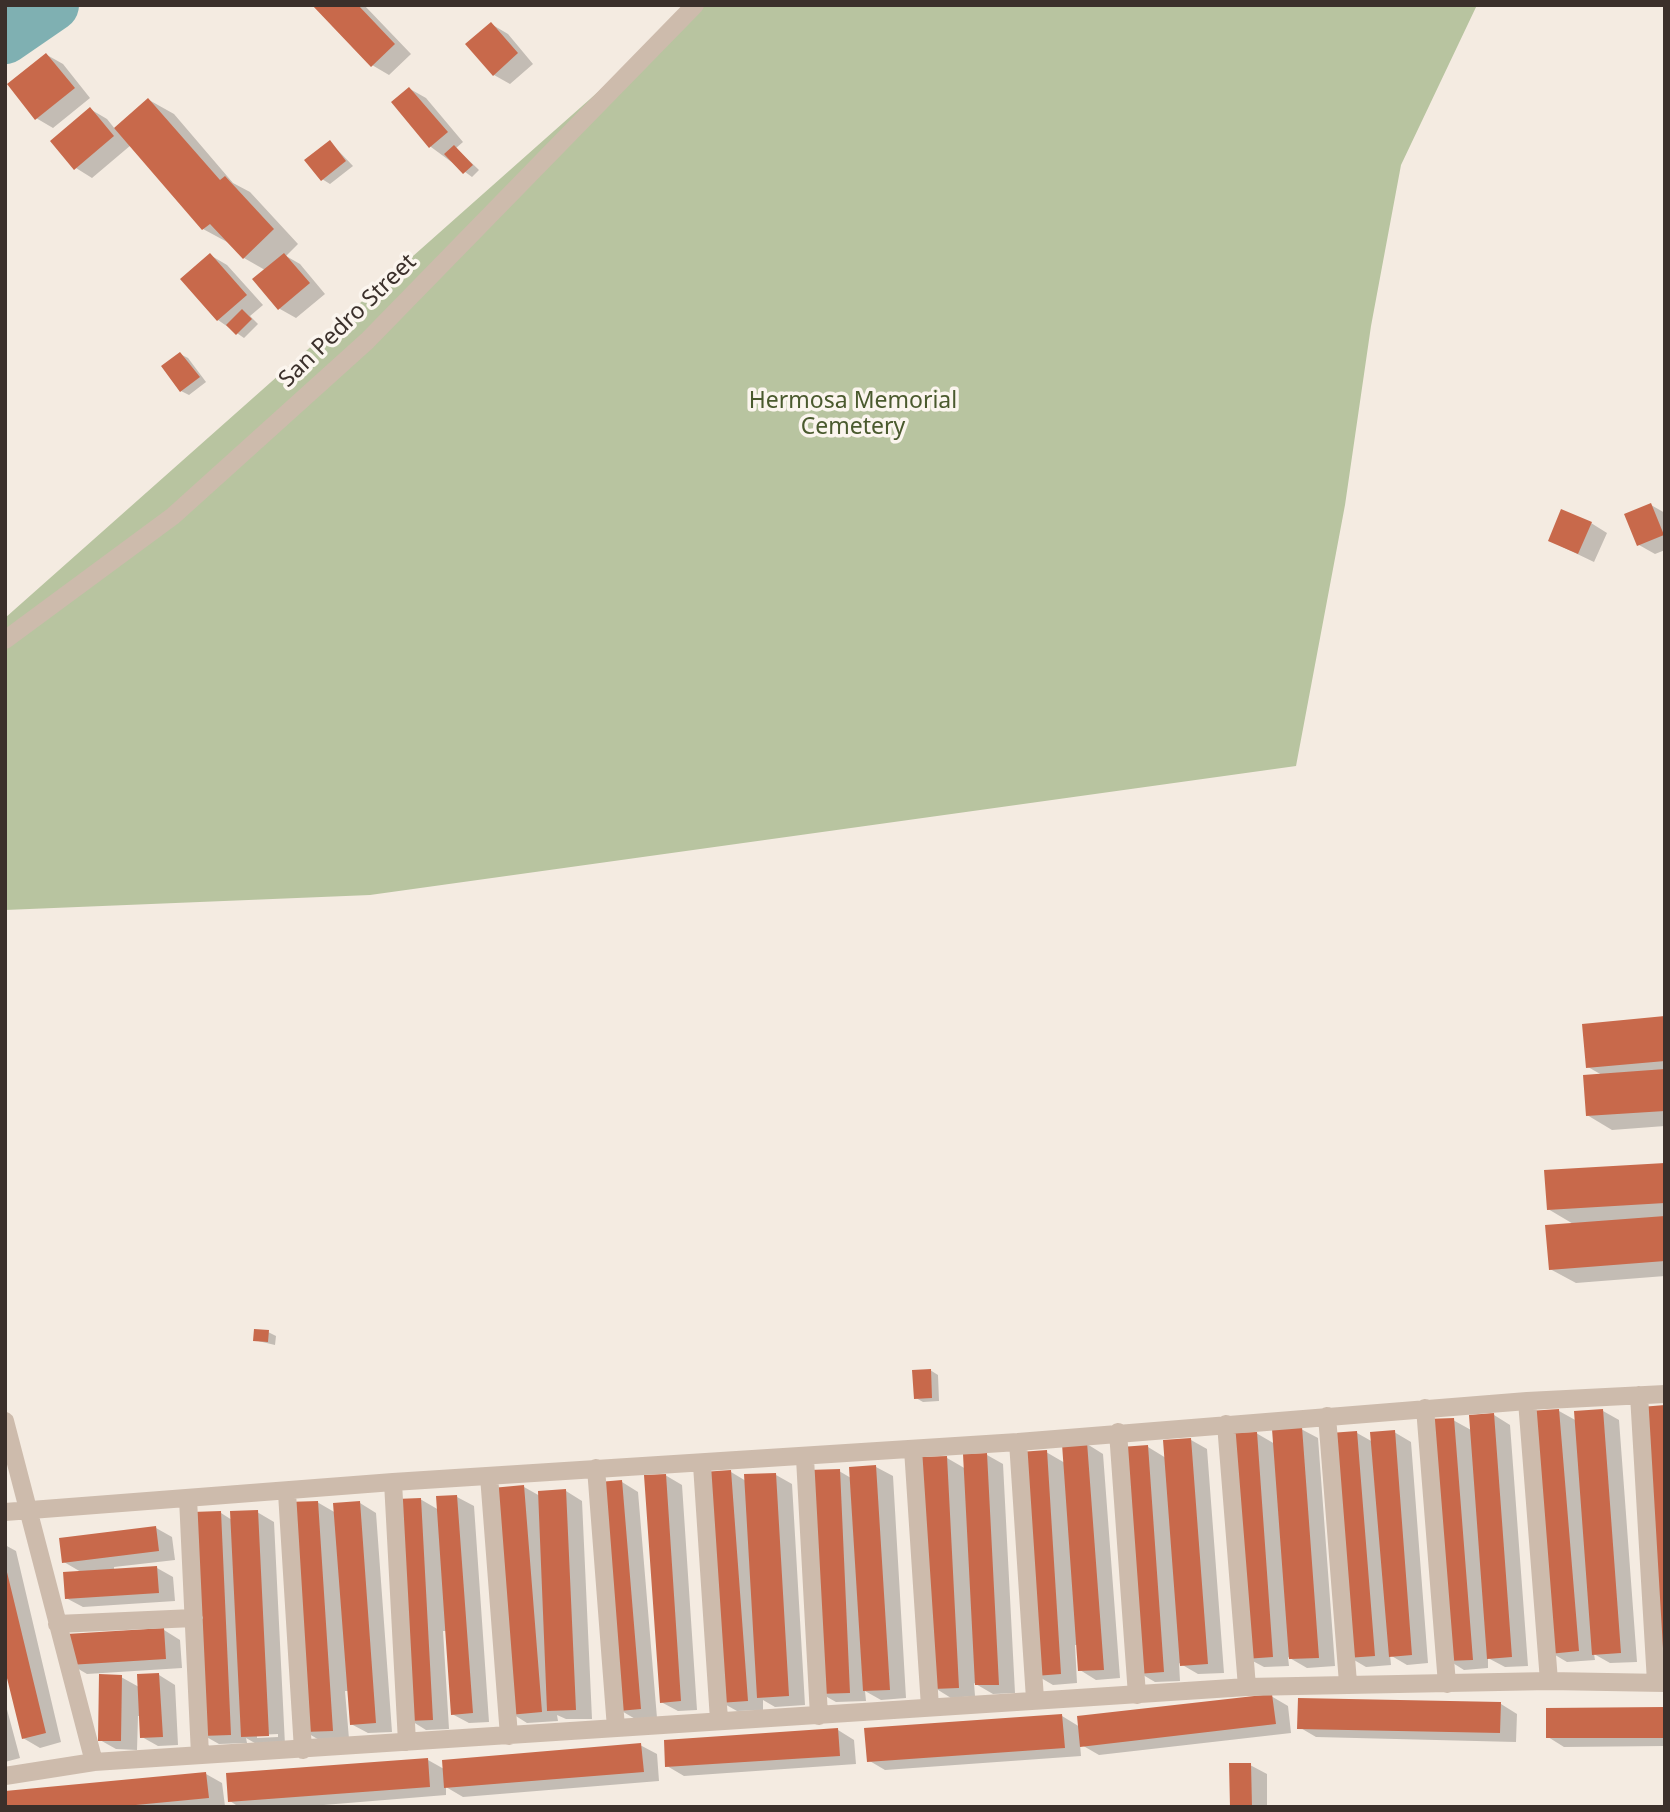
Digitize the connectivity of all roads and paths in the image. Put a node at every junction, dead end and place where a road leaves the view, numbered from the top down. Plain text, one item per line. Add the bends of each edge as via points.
1 (695, 5) edge
2 (5, 640) edge
3 (1665, 1394) edge
4 (1639, 1395) junction
5 (1527, 1401) junction
6 (1425, 1408) junction
7 (1327, 1416) junction
8 (5, 1422) edge
9 (1226, 1424) junction
10 (1118, 1432) junction
11 (1018, 1442) junction
12 (913, 1449) junction
13 (804, 1458) junction
14 (702, 1465) junction
15 (596, 1468) junction
16 (489, 1476) junction
17 (393, 1482) junction
18 (287, 1493) junction
19 (188, 1499) junction
20 (26, 1510) junction
21 (5, 1513) edge
22 (194, 1618) junction
23 (57, 1624) junction
24 (1549, 1681) junction
25 (1348, 1683) junction
26 (1661, 1683) edge
27 (1447, 1684) junction
28 (1247, 1687) junction
29 (1137, 1695) junction
30 (1035, 1699) junction
31 (930, 1707) junction
32 (819, 1716) junction
33 (719, 1720) junction
34 (615, 1728) junction
35 (509, 1736) junction
36 (407, 1742) junction
37 (303, 1750) junction
38 (200, 1755) junction
39 (94, 1762) junction
40 (5, 1776) edge

1 - 2 street, San Pedro Street via 367,341 173,516
3 - 4 street
4 - 5 street
4 - 26 street
5 - 6 street
5 - 24 street
6 - 7 street
6 - 27 street
7 - 9 street
7 - 25 street
8 - 20 street
9 - 10 street
9 - 28 street
10 - 11 street
10 - 29 street
11 - 12 street
11 - 30 street
12 - 13 street
12 - 31 street
13 - 14 street
13 - 32 street
14 - 15 street
14 - 33 street
15 - 16 street
15 - 34 street
16 - 17 street
16 - 35 street
17 - 18 street
17 - 36 street
18 - 19 street
18 - 37 street
19 - 20 street
19 - 22 street
20 - 21 street
20 - 23 street
22 - 23 street
22 - 38 street
23 - 39 street
24 - 26 street
24 - 27 street
25 - 27 street
25 - 28 street
28 - 29 street
29 - 30 street
30 - 31 street
31 - 32 street
32 - 33 street
33 - 34 street
34 - 35 street
35 - 36 street
36 - 37 street
37 - 38 street
38 - 39 street
39 - 40 street

